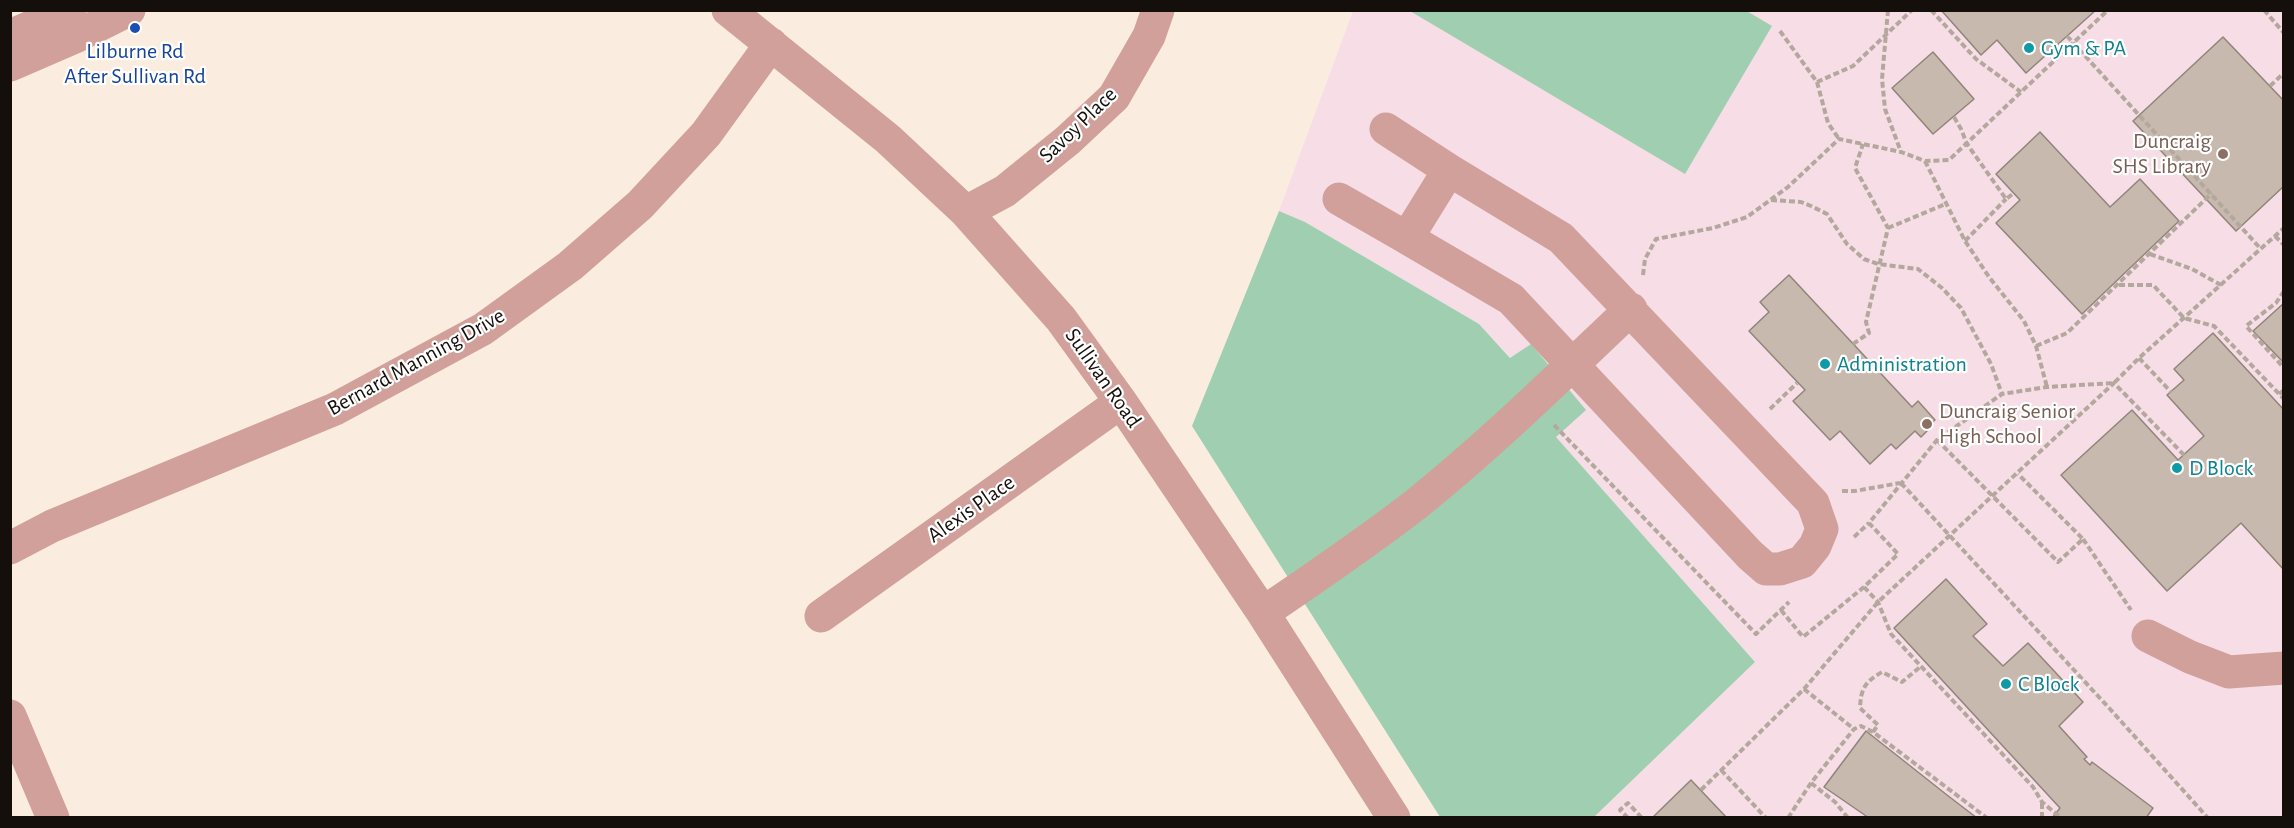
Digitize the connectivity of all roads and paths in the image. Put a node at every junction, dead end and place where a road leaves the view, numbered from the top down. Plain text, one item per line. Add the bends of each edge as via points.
1 (70, 10) edge
2 (129, 10) edge
3 (728, 10) edge
4 (1158, 10) edge
5 (1888, 10) edge
6 (1912, 10) edge
7 (1931, 10) edge
8 (2108, 10) edge
9 (2264, 10) edge
10 (1780, 31) dead end
11 (1887, 33) junction
12 (2283, 33) edge
13 (10, 36) edge
14 (2067, 36) dead end
15 (2074, 43) junction
16 (771, 44) junction
17 (10, 64) edge
18 (2283, 73) edge
19 (1817, 82) junction
20 (2270, 86) dead end
21 (2021, 92) junction
22 (1954, 117) dead end
23 (1386, 129) dead end
24 (1839, 139) junction
25 (1863, 144) junction
26 (1967, 144) junction
27 (1901, 152) junction
28 (1925, 161) junction
29 (1449, 170) junction
30 (2014, 193) dead end
31 (2212, 193) junction
32 (1339, 199) dead end
33 (2006, 199) junction
34 (1771, 200) junction
35 (1948, 203) junction
36 (966, 212) junction
37 (1888, 228) junction
38 (2283, 228) edge
39 (2275, 236) junction
40 (1407, 238) junction
41 (1965, 241) junction
42 (2283, 245) edge
43 (2260, 248) junction
44 (2149, 254) junction
45 (1878, 264) junction
46 (2118, 285) junction
47 (2221, 285) junction
48 (2283, 291) edge
49 (1636, 296) junction
50 (2184, 318) junction
51 (1853, 344) dead end
52 (2036, 346) junction
53 (2139, 358) junction
54 (1572, 364) junction
55 (2283, 368) edge
56 (1797, 383) dead end
57 (2115, 383) junction
58 (2047, 387) junction
59 (2283, 390) edge
60 (2171, 392) dead end
61 (2002, 394) junction
62 (2279, 394) junction
63 (2283, 399) edge
64 (1121, 402) junction
65 (1767, 412) dead end
66 (1552, 423) dead end
67 (1937, 440) junction
68 (2184, 454) dead end
69 (2018, 474) junction
70 (1901, 483) junction
71 (1992, 496) junction
72 (1813, 503) junction
73 (1869, 523) junction
74 (1948, 537) junction
75 (1853, 539) dead end
76 (2083, 539) junction
77 (10, 548) edge
78 (1864, 587) junction
79 (1797, 594) dead end
80 (1878, 602) junction
81 (1780, 610) junction
82 (1263, 613) junction
83 (821, 616) dead end
84 (2148, 636) joint
85 (1920, 667) junction
86 (2283, 668) edge
87 (1804, 689) junction
88 (10, 716) edge
89 (1854, 729) junction
90 (1873, 732) junction
91 (1721, 770) junction
92 (1811, 783) junction
93 (1701, 790) dead end
94 (2042, 802) junction
95 (52, 818) edge
96 (1394, 818) edge
97 (1628, 818) edge
98 (1642, 818) edge
99 (1766, 818) edge
100 (1788, 818) edge
101 (1848, 818) edge
102 (1987, 818) edge
103 (2042, 818) edge
104 (2061, 818) edge
105 (2208, 818) edge

1 - 13 street
2 - 17 street
3 - 16 street, Sullivan Road
4 - 36 street, Savoy Place via 1149,36 1114,97 1005,190
5 - 11 path
6 - 11 path
7 - 21 path via 1976,59
8 - 15 path
9 - 12 path
10 - 19 path
11 - 19 path via 1853,66
11 - 27 path via 1882,79 1885,109
14 - 15 path
15 - 21 path
15 - 31 path
16 - 36 street, Sullivan Road via 888,139
16 - 77 street, Bernard Manning Drive via 706,134 640,205 570,266 483,328 335,409 52,526
18 - 20 path
19 - 24 path via 1828,123
21 - 26 path
22 - 26 path
23 - 29 street
24 - 25 path
24 - 34 path
25 - 27 path
25 - 37 path via 1855,168
26 - 28 path via 1949,160
26 - 33 path
27 - 28 path
28 - 35 path
29 - 40 street
29 - 49 street via 1561,238
30 - 33 path
31 - 43 path
31 - 44 path
32 - 40 street
33 - 41 path
34 - 45 path via 1802,202 1827,214 1847,244 1864,259
34 - 49 path via 1748,217 1656,239 1645,259
35 - 37 path
35 - 41 path
36 - 64 street, Sullivan Road via 1061,319
37 - 45 path
38 - 39 path
39 - 42 path
39 - 43 path
40 - 54 street via 1510,299
41 - 52 path via 2024,321
43 - 47 path
44 - 46 path
44 - 47 path via 2192,269
45 - 51 path via 1866,322 1869,333
45 - 61 path via 1918,269 1942,288 1961,308
46 - 50 path via 2153,285
46 - 52 path via 2067,333
47 - 50 path
48 - 55 path via 2276,303 2246,326
49 - 54 street
49 - 72 street
50 - 53 path
50 - 62 path via 2214,326
52 - 58 path
53 - 57 path
53 - 60 path
54 - 72 street via 1766,569 1802,562 1815,546 1822,529
54 - 82 street via 1415,504
56 - 65 path
57 - 58 path
57 - 68 path
57 - 69 path
58 - 61 path
59 - 62 path
61 - 67 path
62 - 63 path
64 - 82 street, Sullivan Road
64 - 83 street, Alexis Place
66 - 81 path via 1756,634
67 - 70 path
67 - 71 path
69 - 71 path
69 - 76 path
70 - 72 path via 1855,491 1830,490
70 - 73 path
70 - 74 path
71 - 74 path
71 - 76 path via 2058,562
73 - 75 path
73 - 78 path via 1898,554
74 - 80 path
74 - 105 path via 1993,581
76 - 84 path
78 - 80 path
78 - 81 path via 1803,637
79 - 81 path
80 - 85 path via 1891,634
80 - 87 path
82 - 96 street, Sullivan Road
84 - 86 street via 2229,672
85 - 90 path via 1902,682 1882,672 1868,680 1860,708 1878,725
85 - 94 path via 2033,787
87 - 89 path
87 - 91 path
88 - 95 street
89 - 90 path via 1861,726
89 - 92 path
90 - 102 path
91 - 93 path
91 - 99 path
92 - 100 path
92 - 101 path
94 - 103 path
94 - 104 path
97 - 98 path via 1620,810 1628,803

